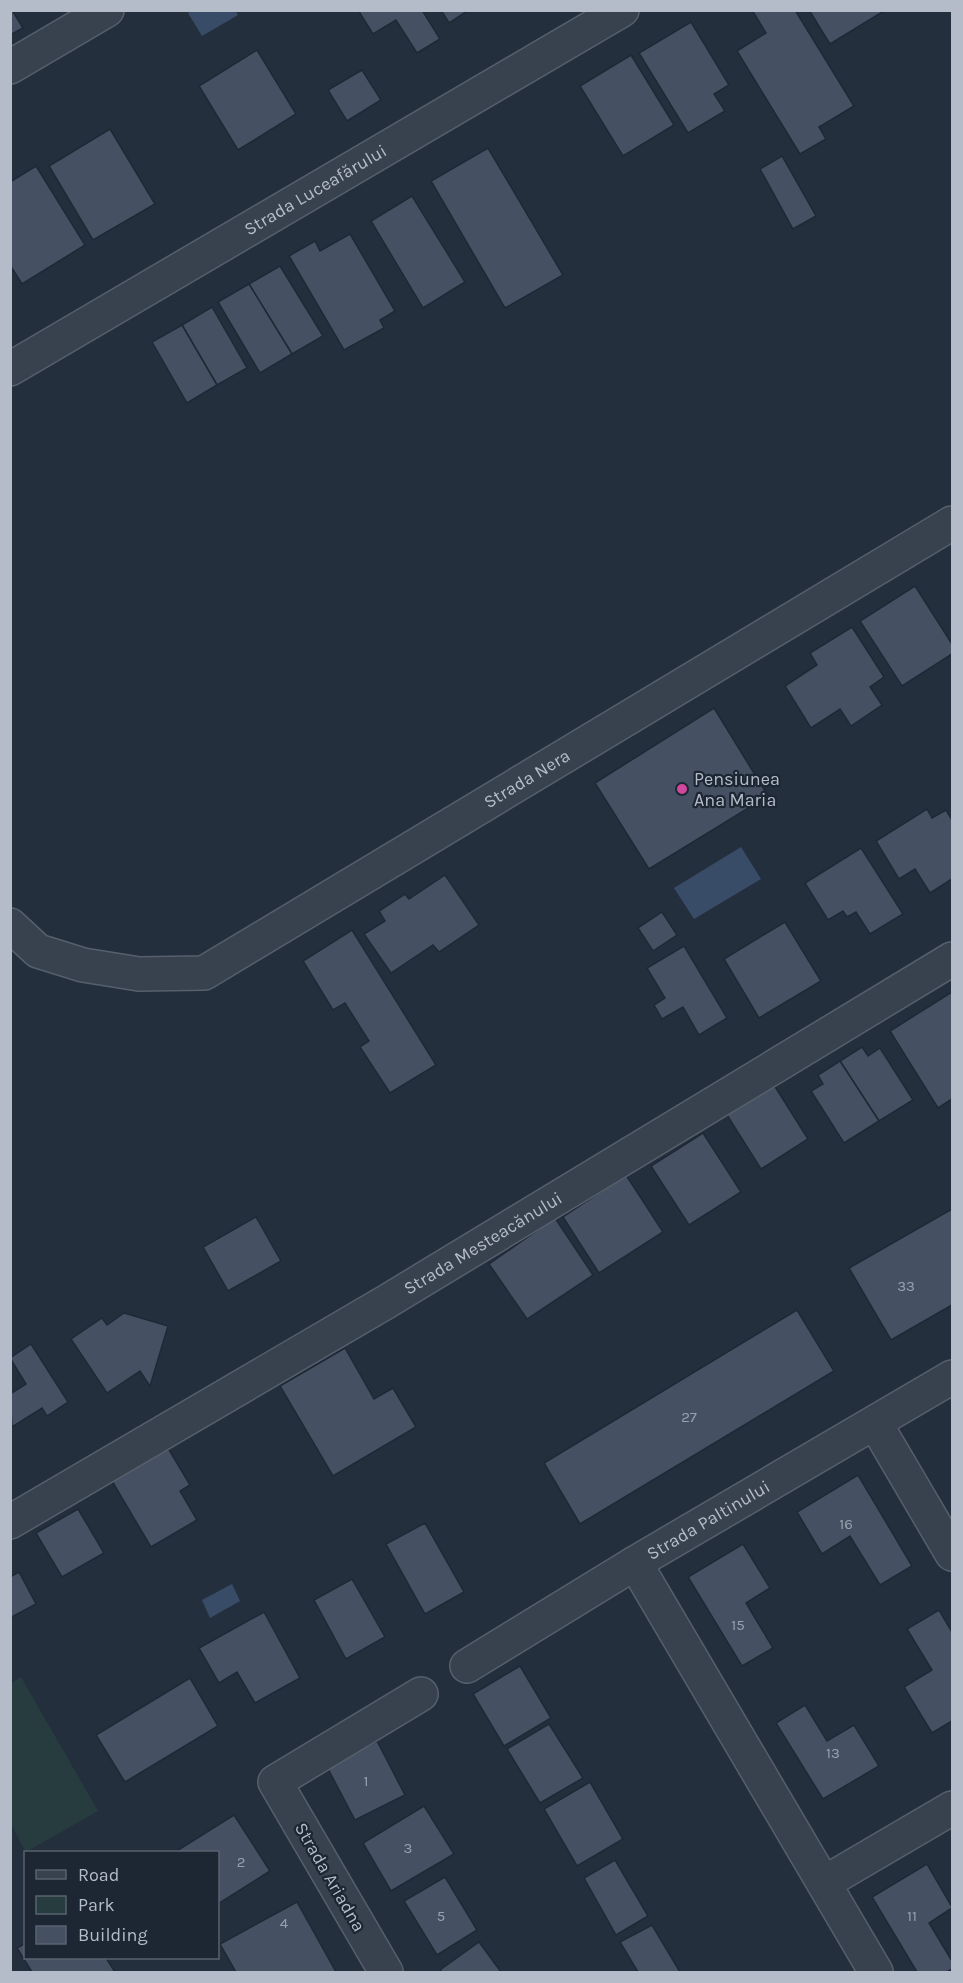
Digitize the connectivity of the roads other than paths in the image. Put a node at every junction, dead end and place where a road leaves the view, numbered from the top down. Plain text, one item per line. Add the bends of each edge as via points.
1 (107, 10) edge
2 (622, 10) edge
3 (10, 67) edge
4 (10, 369) edge
5 (952, 523) edge
6 (10, 925) edge
7 (952, 959) edge
8 (952, 1377) edge
9 (875, 1423) junction
10 (10, 1522) edge
11 (952, 1554) edge
12 (635, 1563) junction
13 (467, 1666) dead end
14 (421, 1694) dead end
15 (952, 1808) edge
16 (824, 1883) junction
17 (386, 1972) edge
18 (876, 1972) edge

1 - 3 street
2 - 4 street, Strada Luceafărului
5 - 6 street, Strada Nera via 204,973 139,974 83,965 38,951
7 - 10 street, Strada Mesteacănului via 386,1302
8 - 9 street, Strada Paltinului
9 - 11 street
9 - 12 street, Strada Paltinului
12 - 13 street, Strada Paltinului
12 - 16 street
14 - 17 street, Strada Ariadna via 275,1782
15 - 16 street
16 - 18 street

